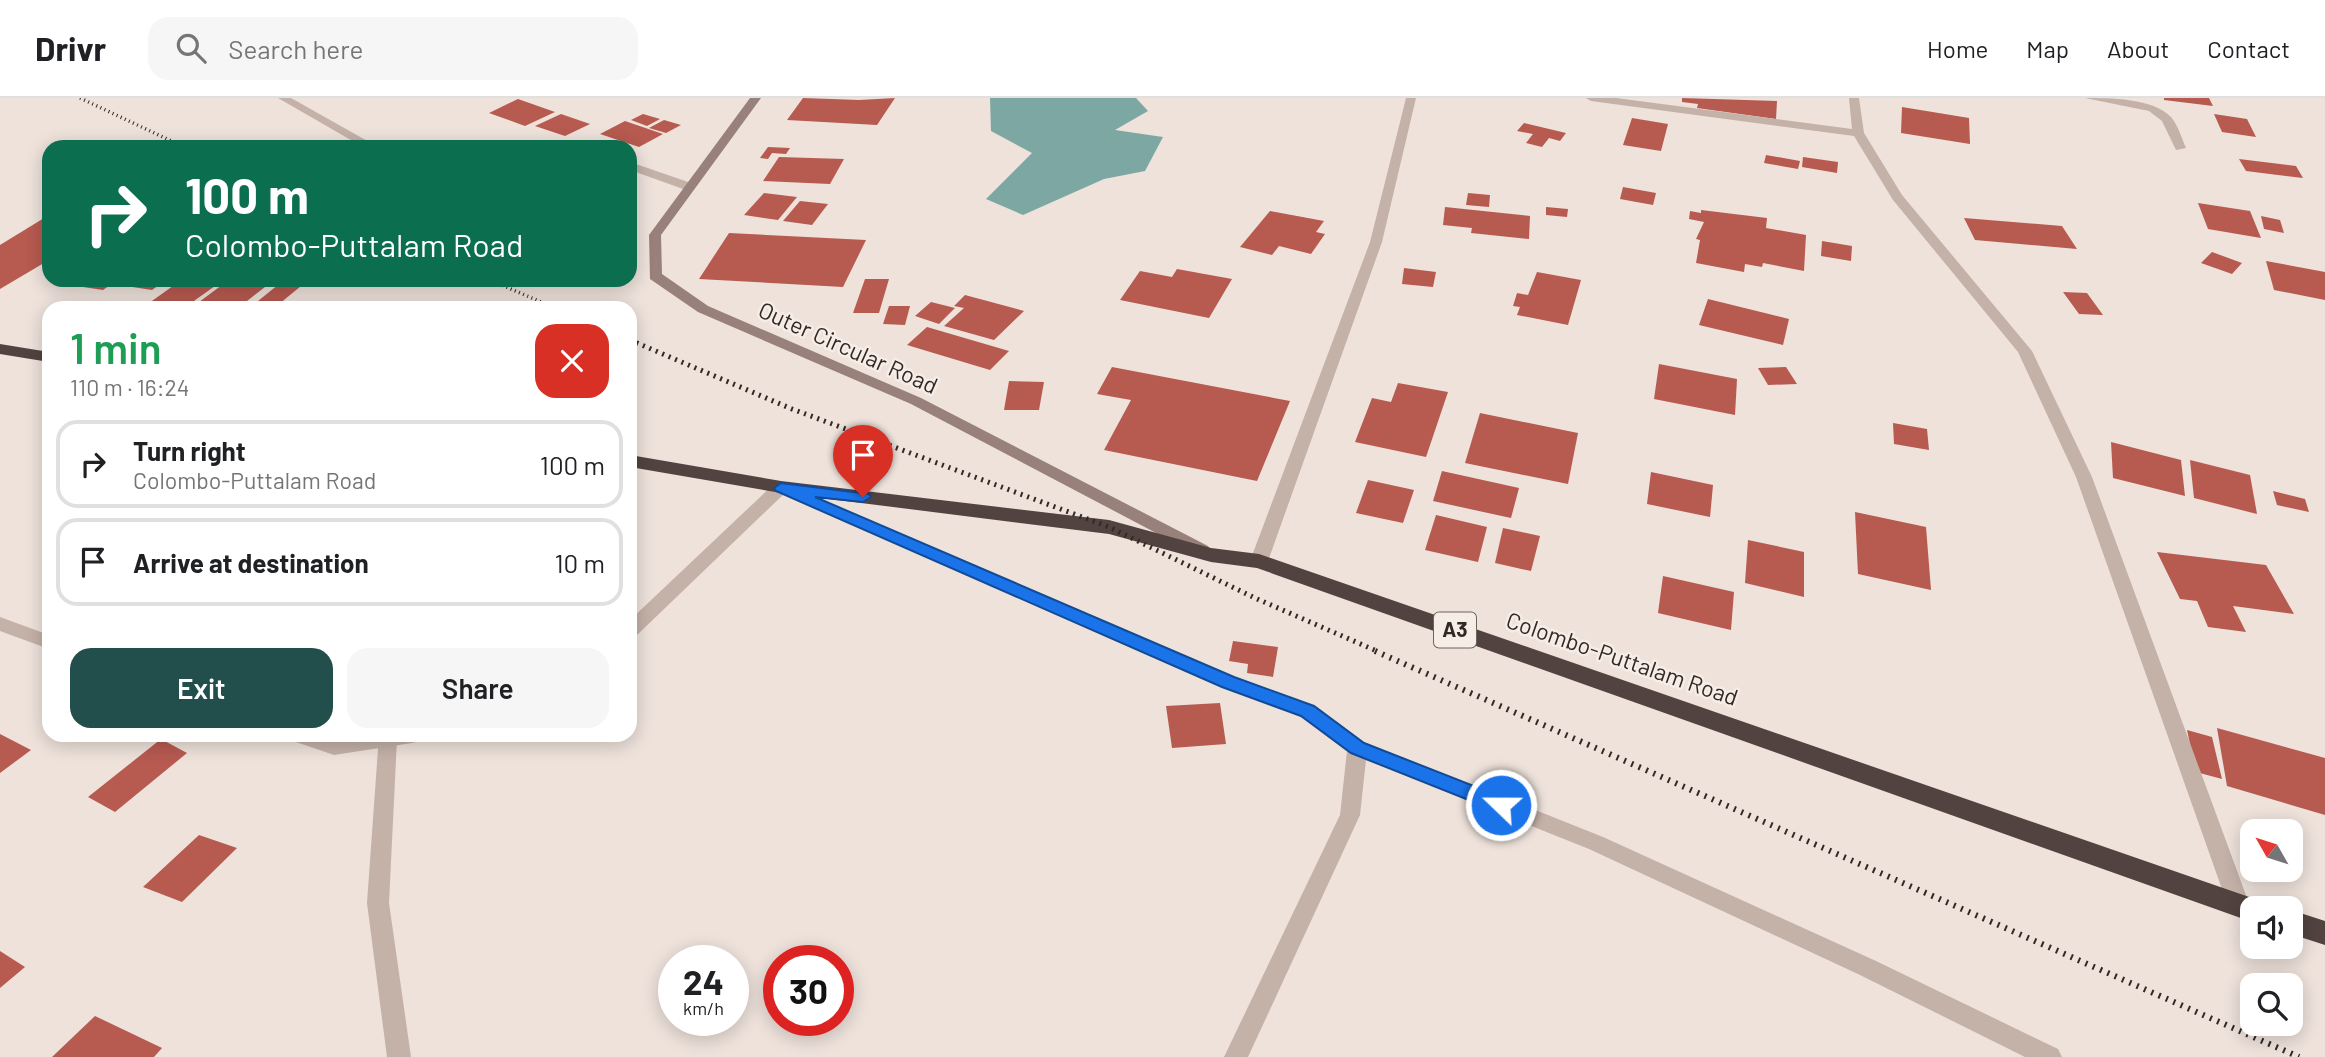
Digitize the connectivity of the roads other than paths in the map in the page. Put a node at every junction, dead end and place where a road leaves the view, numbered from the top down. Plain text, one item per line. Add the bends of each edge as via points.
1 (283, 98) edge
2 (756, 98) edge
3 (1411, 98) edge
4 (1591, 98) edge
5 (1854, 98) edge
6 (2090, 98) edge
7 (1858, 133) junction
8 (359, 140) edge
9 (2180, 148) dead end
10 (637, 168) edge
11 (690, 187) junction
12 (0, 349) edge
13 (42, 356) edge
14 (637, 462) edge
15 (781, 488) junction
16 (1211, 555) junction
17 (1259, 561) junction
18 (0, 624) edge
19 (637, 624) edge
20 (42, 639) edge
21 (320, 742) edge
22 (367, 742) edge
23 (387, 742) edge
24 (1357, 748) junction
25 (2241, 896) edge
26 (2240, 906) edge
27 (2303, 926) edge
28 (2325, 933) edge
29 (399, 1057) edge
30 (1236, 1057) edge
31 (2050, 1057) edge

1 - 8 street
2 - 11 street, Outer Circular Road
3 - 17 street via 1376,242
4 - 7 street
5 - 7 street
6 - 9 street via 2152,108 2167,119
7 - 25 street via 1897,197 2025,351 2084,477
10 - 11 street
11 - 16 street, Outer Circular Road via 655,235 655,276 703,309 916,401
12 - 13 highway
14 - 15 highway, Colombo-Puttalam Road / A3
15 - 16 highway, Colombo-Puttalam Road / A3 via 1110,527
15 - 19 street
15 - 24 street via 1228,682 1308,711
16 - 17 highway, Colombo-Puttalam Road / A3
17 - 26 highway, Colombo-Puttalam Road / A3
18 - 20 street
21 - 22 street via 334,747
23 - 29 street via 378,903
24 - 30 street via 1350,815
24 - 31 street via 1596,843
27 - 28 highway

